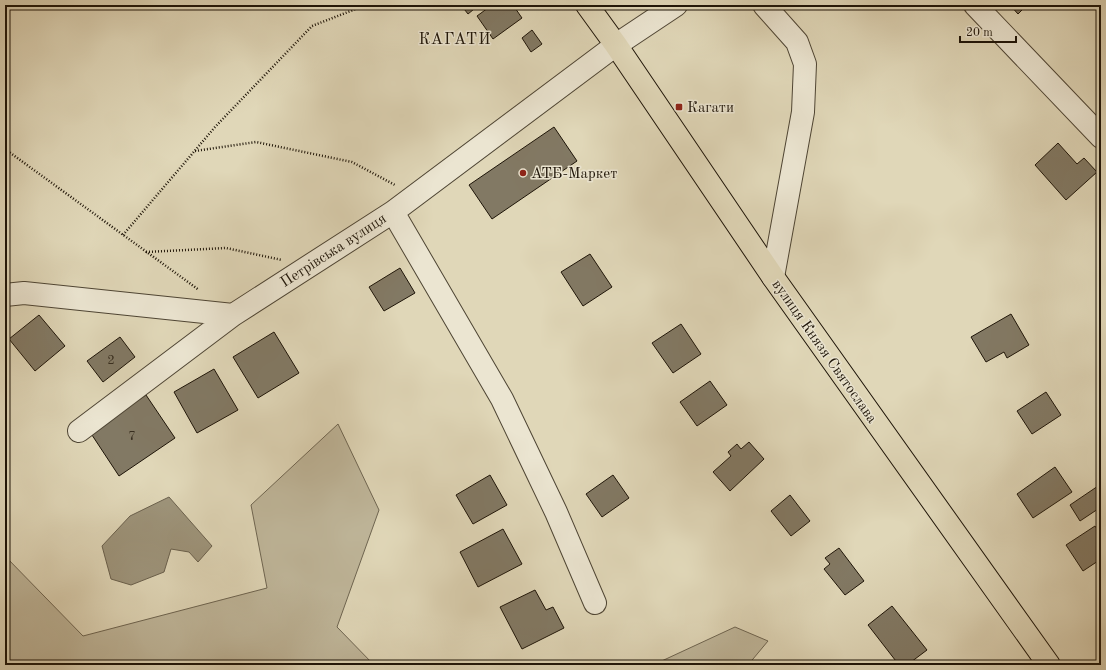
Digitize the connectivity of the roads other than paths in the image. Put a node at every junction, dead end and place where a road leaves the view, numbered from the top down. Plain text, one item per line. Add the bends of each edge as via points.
1 (587, 5) edge
2 (676, 5) edge
3 (764, 5) edge
4 (975, 5) edge
5 (612, 39) junction
6 (1101, 137) edge
7 (393, 212) junction
8 (773, 277) junction
9 (5, 295) edge
10 (233, 315) junction
11 (80, 431) dead end
12 (595, 603) dead end
13 (1049, 665) edge

1 - 5 main road, вулиця Князя Святослава
2 - 5 street, Петрівська вулиця
3 - 8 street via 797,42 805,64 803,112
4 - 6 street
5 - 7 street, Петрівська вулиця
5 - 8 main road, вулиця Князя Святослава
7 - 10 street, Петрівська вулиця
7 - 12 street via 502,400 556,512
8 - 13 main road, вулиця Князя Святослава
9 - 10 street via 24,293
10 - 11 street, Петрівська вулиця

